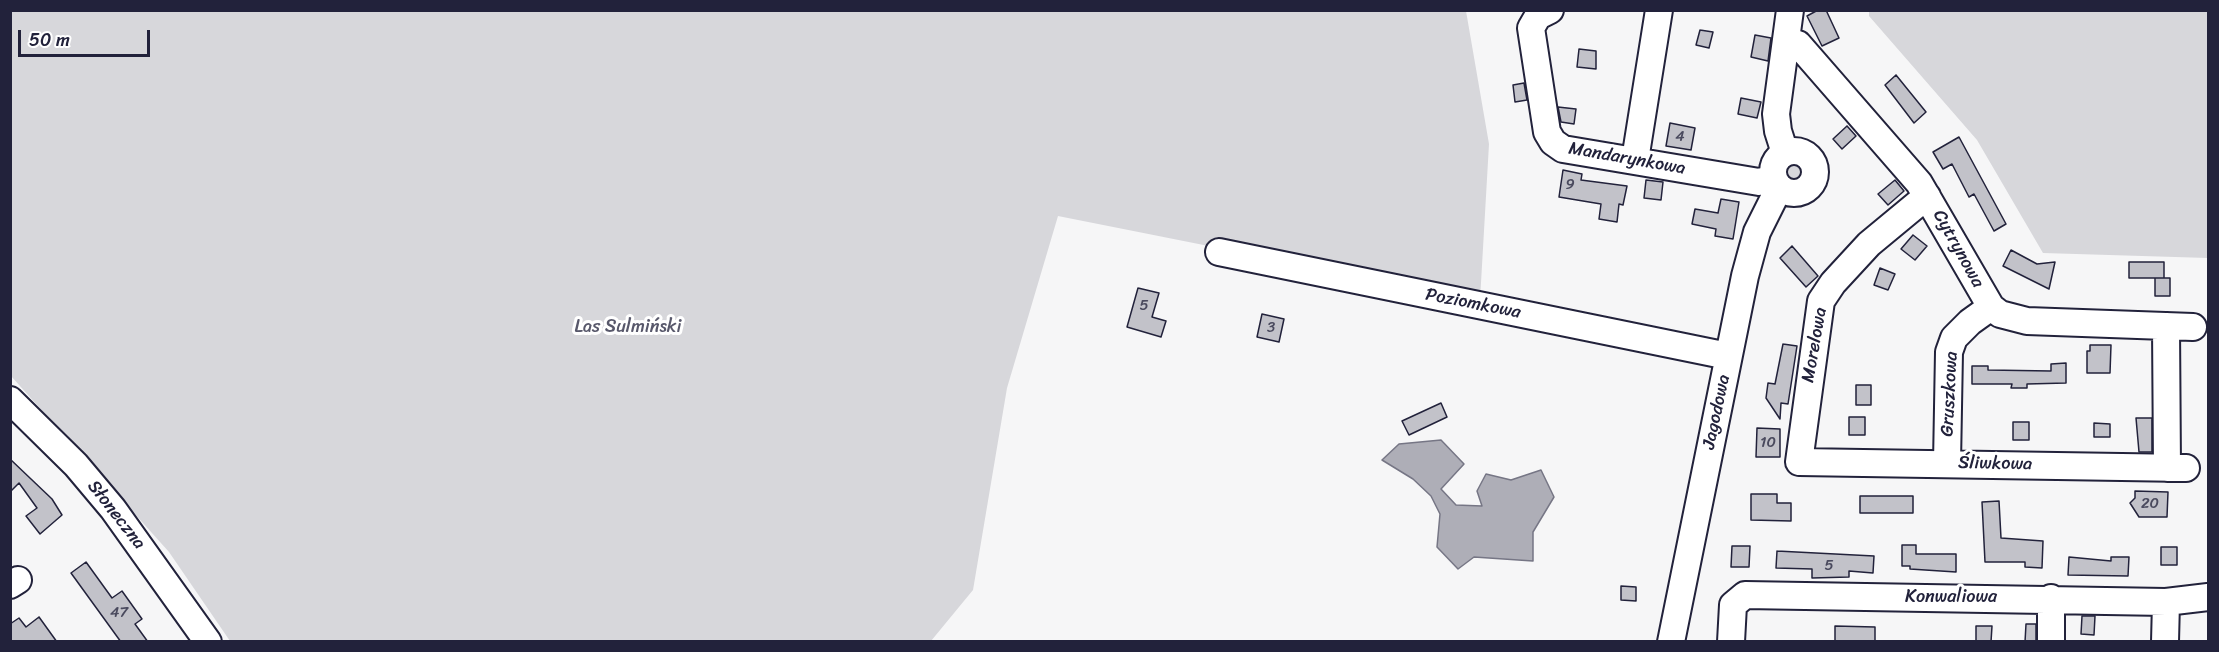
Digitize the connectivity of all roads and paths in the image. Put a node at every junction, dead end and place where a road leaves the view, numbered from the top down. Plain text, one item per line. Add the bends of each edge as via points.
1 (1550, 10) edge
2 (1659, 10) edge
3 (1790, 10) edge
4 (1787, 42) junction
5 (1785, 153) junction
6 (1635, 160) junction
7 (1777, 183) junction
8 (1927, 196) junction
9 (1219, 252) dead end
10 (1991, 307) junction
11 (2166, 326) junction
12 (2193, 327) dead end
13 (1728, 356) junction
14 (10, 400) edge
15 (1947, 463) junction
16 (1803, 464) joint
17 (2208, 597) edge
18 (2051, 598) junction
19 (2166, 602) junction
20 (208, 642) edge
21 (1671, 642) edge
22 (1731, 642) edge
23 (2051, 642) edge
24 (2165, 642) edge

1 - 6 street, Mandarynkowa via 1538,16 1531,28 1547,132 1563,148
2 - 6 street
3 - 4 street
4 - 5 street via 1776,114
4 - 8 street, Cytrynowa via 1798,44
5 - 7 street via 1775,162
5 - 7 street via 1799,152 1810,159 1814,179 1799,193
6 - 7 street, Mandarynkowa
7 - 13 street, Jagodowa via 1757,232
8 - 10 street, Cytrynowa
8 - 16 street, Morelowa via 1869,244 1821,301 1798,458
9 - 13 street, Poziomkowa
10 - 11 street, Cytrynowa via 2000,314 2026,321
10 - 15 street, Gruszkowa via 1954,338 1948,352
11 - 12 street, Cytrynowa
11 - 15 street, Śliwkowa via 2177,468
13 - 21 street, Jagodowa
14 - 20 street, Słoneczna via 84,474
15 - 16 street, Śliwkowa
17 - 19 street, Konwaliowa
18 - 19 street, Konwaliowa
18 - 22 street, Konwaliowa via 1745,595 1733,605
18 - 23 street
19 - 24 street

